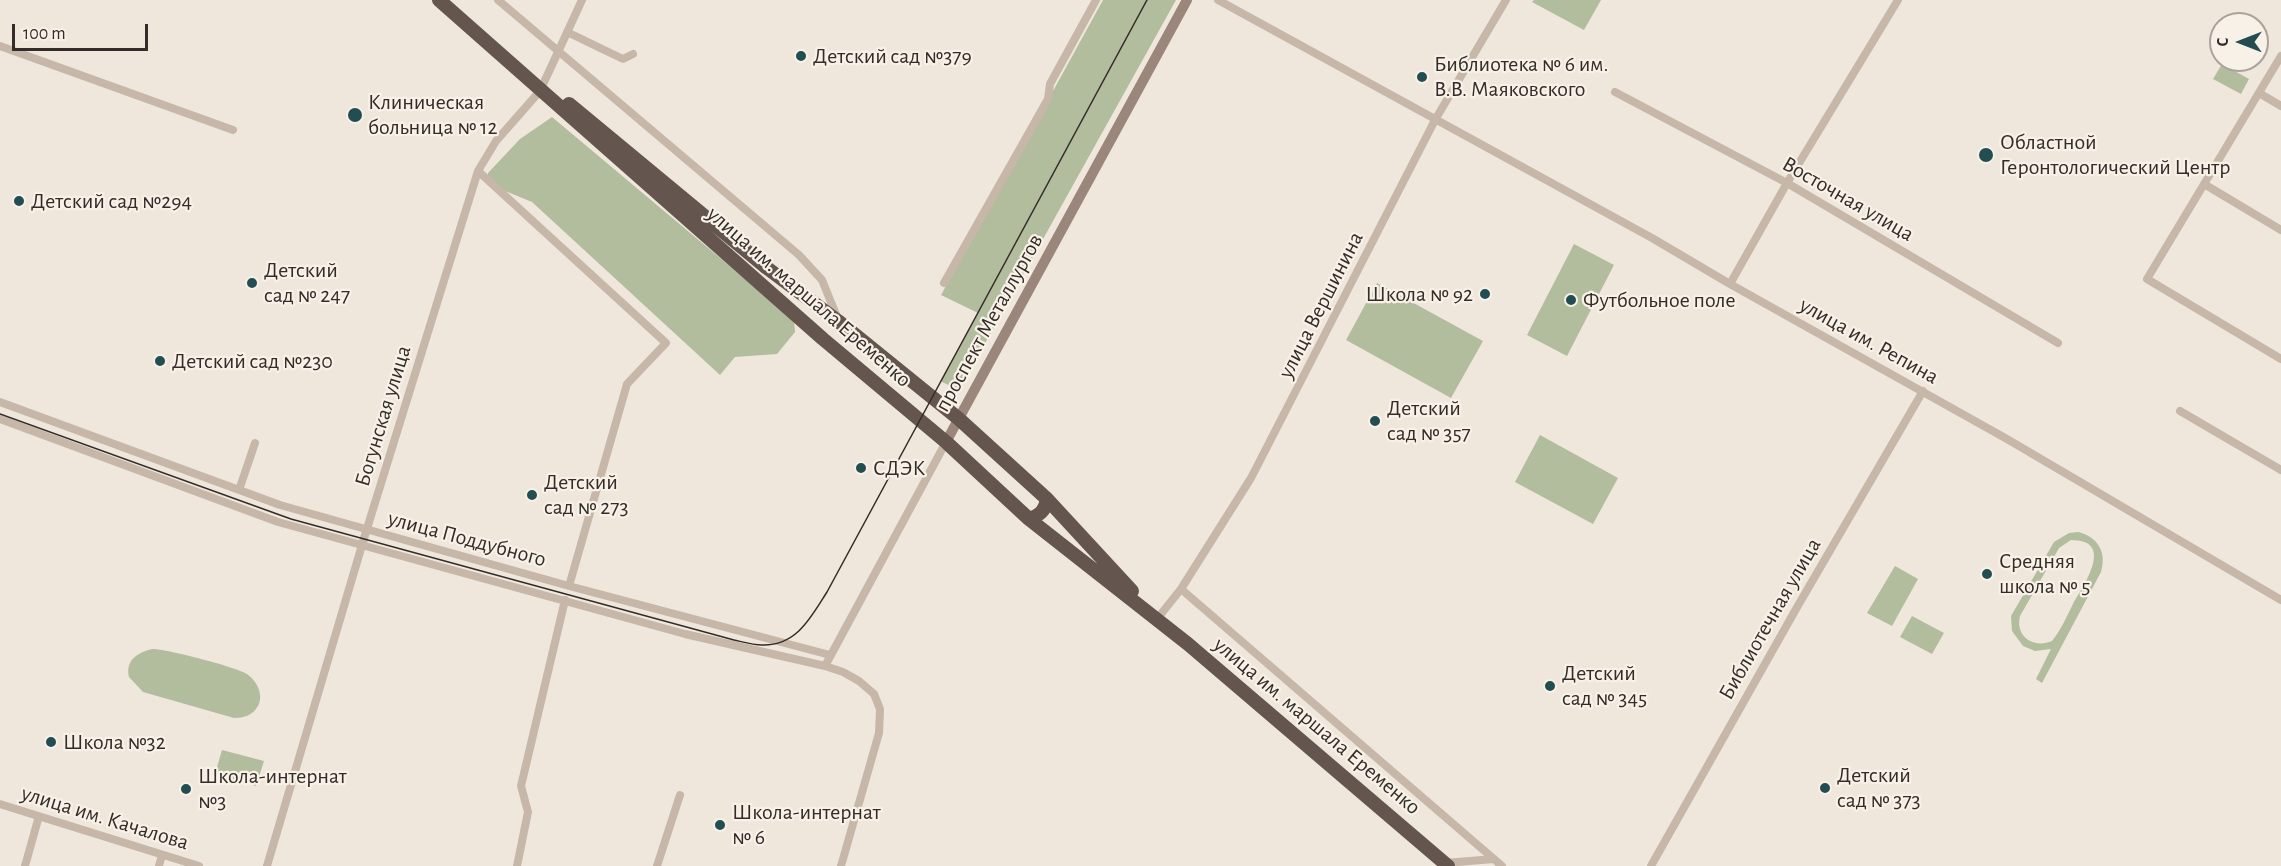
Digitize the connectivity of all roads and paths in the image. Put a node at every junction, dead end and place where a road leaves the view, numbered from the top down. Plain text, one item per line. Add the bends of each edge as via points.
1 (439, 0) edge
2 (452, 0) edge
3 (498, 0) edge
4 (582, 0) edge
5 (1096, 0) edge
6 (1187, 0) edge
7 (1218, 0) edge
8 (1506, 0) edge
9 (1898, 0) edge
10 (567, 32) junction
11 (0, 46) edge
12 (557, 52) junction
13 (633, 54) dead end
14 (2281, 56) edge
15 (542, 87) junction
16 (1616, 93) dead end
17 (2259, 93) junction
18 (2281, 106) edge
19 (1435, 120) junction
20 (233, 130) dead end
21 (478, 171) junction
22 (1787, 183) junction
23 (2204, 184) junction
24 (2281, 230) edge
25 (944, 283) dead end
26 (1730, 284) junction
27 (838, 321) junction
28 (823, 339) junction
29 (2058, 343) dead end
30 (2281, 359) edge
31 (1923, 392) junction
32 (0, 402) edge
33 (2180, 411) dead end
34 (959, 418) junction
35 (0, 419) edge
36 (946, 442) junction
37 (255, 443) dead end
38 (2281, 470) edge
39 (239, 490) junction
40 (1047, 499) junction
41 (1029, 519) junction
42 (367, 530) junction
43 (362, 545) junction
44 (569, 586) junction
45 (1181, 589) junction
46 (565, 600) junction
47 (2281, 600) edge
48 (1157, 620) junction
49 (830, 655) junction
50 (825, 666) junction
51 (680, 795) dead end
52 (0, 804) edge
53 (39, 816) junction
54 (162, 855) junction
55 (1494, 859) junction
56 (1446, 864) edge
57 (25, 866) edge
58 (159, 866) edge
59 (199, 866) edge
60 (267, 866) edge
61 (517, 866) edge
62 (657, 866) edge
63 (841, 866) edge
64 (1502, 866) edge
65 (1651, 866) edge

1 - 15 highway, улица им. маршала Еременко
2 - 15 highway, улица им. маршала Еременко
3 - 12 street
4 - 10 street, Богунская улица
5 - 25 street via 1050,84 1048,99
6 - 34 main road, проспект Металлургов
7 - 19 street, улица им. Репина
8 - 19 street, улица Вершинина
9 - 22 street
10 - 12 street, Богунская улица
10 - 13 street via 623,58
11 - 20 street
12 - 15 street, Богунская улица
12 - 27 street via 799,255 822,280
14 - 17 street
15 - 21 street, Богунская улица via 496,141
15 - 27 highway, улица им. маршала Еременко
15 - 28 highway, улица им. маршала Еременко
16 - 22 street, Восточная улица
17 - 18 street
17 - 23 street
19 - 26 street, улица им. Репина
19 - 45 street, улица Вершинина via 1253,475
21 - 42 street, Богунская улица
21 - 44 street via 666,343 627,384
22 - 26 street
22 - 29 street, Восточная улица
23 - 24 street
23 - 30 street via 2147,279
26 - 31 street, улица им. Репина
27 - 28 highway via 824,331
27 - 34 highway, улица им. маршала Еременко
28 - 36 highway, улица им. маршала Еременко
31 - 47 street, улица им. Репина
31 - 65 street, Библиотечная улица
32 - 39 street, улица Поддубного
33 - 38 street
34 - 36 main road, проспект Металлургов
34 - 40 highway, улица им. маршала Еременко
35 - 43 street, улица Поддубного via 278,522
36 - 41 highway, улица им. маршала Еременко
36 - 49 street, проспект Металлургов
37 - 39 street
39 - 42 street, улица Поддубного
40 - 41 highway via 1046,508
40 - 48 highway, улица им. маршала Еременко
41 - 48 highway, улица им. маршала Еременко
42 - 43 street, Богунская улица
42 - 44 street, улица Поддубного
43 - 46 street, улица Поддубного
43 - 60 street, Богунская улица
44 - 49 street, улица Поддубного
45 - 48 street, улица Вершинина
45 - 55 street
46 - 50 street, улица Поддубного via 685,634
46 - 61 street via 521,786 528,813
48 - 56 highway, улица им. маршала Еременко
49 - 50 street, проспект Металлургов
50 - 63 street, улица Поддубного via 860,681 874,694 880,709 879,733
51 - 62 street
52 - 53 street, улица им. Качалова
53 - 54 street, улица им. Качалова
53 - 57 street
54 - 58 street
54 - 59 street, улица им. Качалова
55 - 56 street
55 - 64 street

